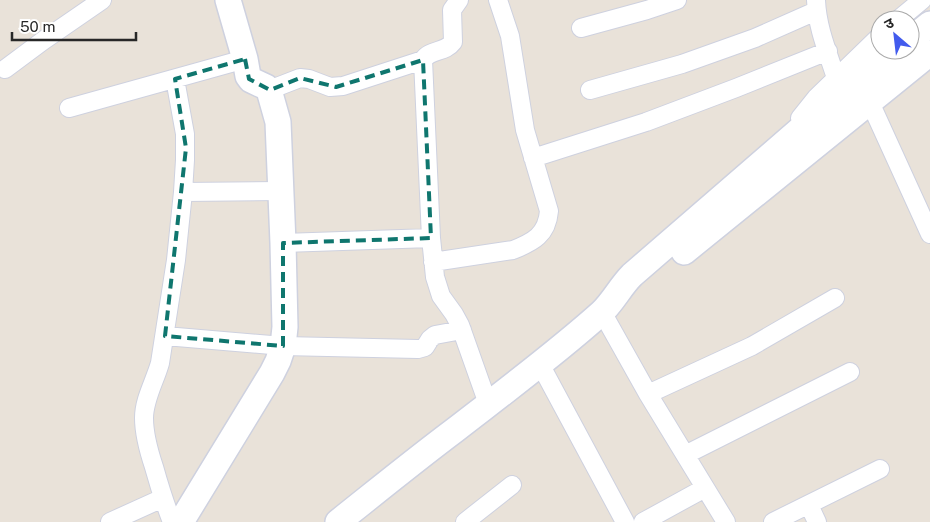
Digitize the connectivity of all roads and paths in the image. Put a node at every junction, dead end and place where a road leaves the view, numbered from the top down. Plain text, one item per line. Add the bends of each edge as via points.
1 (102, 0) edge
2 (228, 0) edge
3 (459, 0) edge
4 (498, 0) edge
5 (677, 0) edge
6 (922, 0) edge
7 (816, 6) edge
8 (910, 10) edge
9 (930, 24) edge
10 (581, 28) dead end
11 (920, 32) edge
12 (870, 46) edge
13 (828, 51) junction
14 (930, 53) edge
15 (245, 58) junction
16 (423, 60) junction
17 (884, 60) edge
18 (930, 66) edge
19 (5, 69) dead end
20 (836, 78) junction
21 (175, 79) junction
22 (269, 90) junction
23 (590, 90) dead end
24 (69, 108) dead end
25 (874, 111) junction
26 (784, 144) junction
27 (532, 158) junction
28 (281, 191) junction
29 (183, 192) junction
30 (757, 193) junction
31 (930, 234) edge
32 (431, 238) junction
33 (283, 243) junction
34 (433, 262) junction
35 (835, 298) dead end
36 (607, 306) junction
37 (462, 330) junction
38 (165, 336) junction
39 (283, 346) junction
40 (540, 364) junction
41 (850, 372) dead end
42 (648, 394) junction
43 (488, 404) junction
44 (685, 456) junction
45 (880, 469) dead end
46 (512, 485) dead end
47 (705, 488) junction
48 (164, 498) junction
49 (809, 505) junction
50 (349, 518) edge
51 (110, 522) edge
52 (172, 522) edge
53 (181, 522) edge
54 (465, 522) edge
55 (625, 522) edge
56 (643, 522) edge
57 (726, 522) edge
58 (773, 522) edge
59 (817, 522) edge

1 - 19 street
2 - 15 street
3 - 16 street via 452,10 453,42 447,48 426,55
4 - 27 street via 510,36
5 - 10 street
6 - 8 street
7 - 13 street
7 - 23 street via 755,38 682,64
9 - 11 street
12 - 20 street
13 - 20 street
13 - 27 street via 646,122
14 - 30 street
15 - 21 street
15 - 22 street via 250,78
16 - 22 street via 343,86 330,87 300,78
16 - 32 street
17 - 26 street
18 - 25 street
20 - 26 street via 806,110
21 - 24 street
21 - 29 street via 186,148
22 - 28 street via 278,122
25 - 30 street via 781,184
25 - 31 street
26 - 36 street via 632,275
27 - 34 street via 549,211 546,228 536,239 513,250
28 - 29 street
28 - 33 street
29 - 38 street
30 - 36 street via 639,289
32 - 33 street
32 - 34 street
33 - 39 street
34 - 37 street via 437,287
35 - 42 street via 752,346
36 - 40 street
36 - 42 street
37 - 39 street via 435,335 425,347 418,349
37 - 43 street
38 - 39 street
38 - 48 street via 144,418 150,456
39 - 53 street via 272,374
40 - 43 street
40 - 55 street
41 - 44 street
42 - 44 street
43 - 50 street
44 - 47 street
45 - 49 street
46 - 54 street
47 - 56 street
47 - 57 street
48 - 51 street
48 - 52 street
49 - 58 street
49 - 59 street

